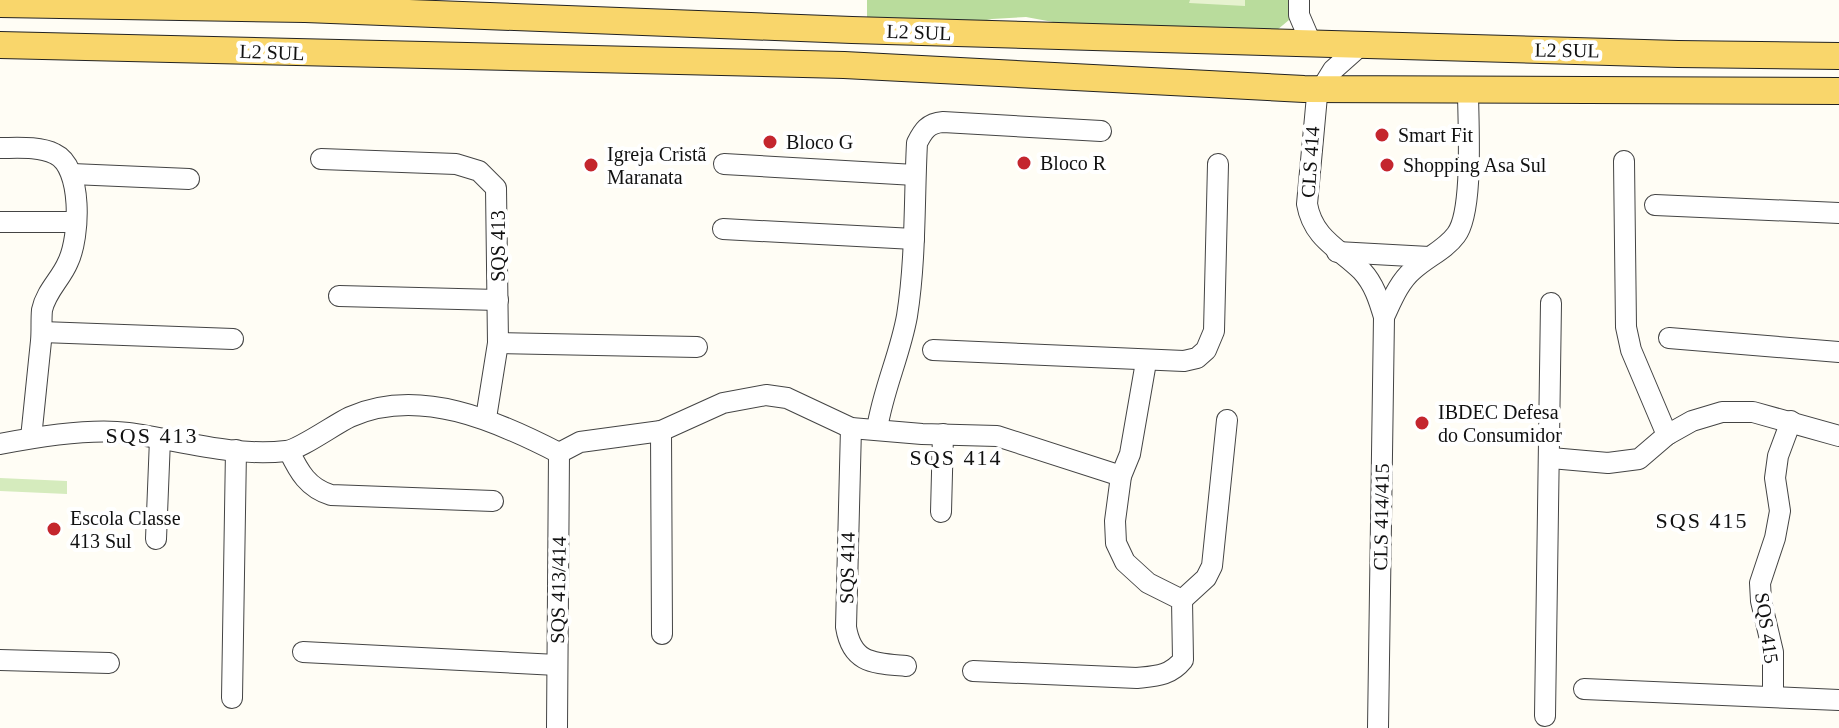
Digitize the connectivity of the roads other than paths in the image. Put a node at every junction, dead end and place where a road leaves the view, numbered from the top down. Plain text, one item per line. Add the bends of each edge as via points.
1 (6, 4) edge
2 (1299, 7) edge
3 (1197, 41) junction
4 (1279, 42) junction
5 (1311, 43) junction
6 (6, 45) edge
7 (1360, 46) junction
8 (1602, 50) junction
9 (1839, 56) edge
10 (1195, 83) junction
11 (1598, 88) junction
12 (1319, 89) junction
13 (1468, 90) junction
14 (1839, 91) edge
15 (1101, 131) dead end
16 (0, 148) edge
17 (321, 159) dead end
18 (1624, 161) dead end
19 (724, 164) dead end
20 (1218, 164) dead end
21 (72, 174) junction
22 (915, 175) junction
23 (189, 179) dead end
24 (1655, 205) dead end
25 (1839, 213) edge
26 (0, 222) edge
27 (76, 222) junction
28 (723, 229) dead end
29 (914, 239) junction
30 (1337, 252) junction
31 (1429, 257) junction
32 (339, 296) dead end
33 (498, 300) junction
34 (1551, 303) dead end
35 (1384, 317) junction
36 (42, 332) junction
37 (1669, 338) dead end
38 (233, 339) dead end
39 (498, 343) junction
40 (697, 347) dead end
41 (933, 350) dead end
42 (1839, 352) edge
43 (1146, 362) junction
44 (486, 418) junction
45 (1227, 420) dead end
46 (1791, 421) junction
47 (851, 428) junction
48 (877, 429) junction
49 (661, 431) junction
50 (943, 434) junction
51 (1667, 435) junction
52 (1839, 436) edge
53 (31, 438) junction
54 (160, 439) junction
55 (0, 444) edge
56 (236, 450) junction
57 (289, 451) junction
58 (559, 453) junction
59 (1551, 458) junction
60 (1121, 476) junction
61 (493, 501) dead end
62 (941, 512) dead end
63 (156, 539) dead end
64 (1182, 600) junction
65 (662, 634) dead end
66 (303, 652) dead end
67 (0, 660) edge
68 (109, 663) dead end
69 (557, 665) junction
70 (906, 666) dead end
71 (973, 671) dead end
72 (1584, 689) dead end
73 (1773, 697) junction
74 (232, 698) dead end
75 (1839, 700) edge
76 (1545, 716) dead end
77 (1376, 725) edge
78 (557, 728) edge

1 - 3 main road, L2 SUL via 305,9
1 - 6 main road
2 - 4 street
2 - 5 street
3 - 4 main road, L2 SUL
3 - 10 main road via 1188,71
4 - 5 main road, L2 SUL
5 - 7 main road, L2 SUL
6 - 10 main road, L2 SUL via 844,65
7 - 8 main road, L2 SUL
7 - 12 street
8 - 9 main road, L2 SUL
8 - 11 main road via 1606,71
10 - 12 main road, L2 SUL
11 - 13 main road, L2 SUL
11 - 14 main road, L2 SUL
12 - 13 main road, L2 SUL
12 - 30 street, CLS 414 via 1307,204 1316,228
13 - 31 street via 1466,211 1459,233
15 - 22 street via 932,123 917,143
16 - 21 street via 54,153 67,162
17 - 33 street, SQS 413 via 456,164 486,176 498,193
18 - 51 street via 1626,327
19 - 22 street
20 - 43 street via 1213,338 1197,358
21 - 23 street
21 - 27 street
22 - 29 street
24 - 25 street
26 - 27 street
27 - 36 street via 68,262 42,311
28 - 29 street
29 - 48 street via 906,316
30 - 31 street
30 - 35 street, CLS 414 via 1375,289
31 - 35 street via 1399,287
32 - 33 street
33 - 39 street, SQS 413
34 - 59 street
35 - 77 street, CLS 414/415
36 - 38 street
36 - 53 street
37 - 42 street
39 - 40 street
39 - 44 street, SQS 413
41 - 43 street
43 - 60 street via 1130,454
44 - 57 street via 406,404 380,405
44 - 58 street
45 - 64 street via 1212,566
46 - 51 street via 1753,412 1722,412
46 - 52 street
46 - 73 street, SQS 415 via 1778,456 1780,511 1775,538 1760,583 1771,633
47 - 48 street
47 - 49 street via 787,398 766,395 723,403
47 - 70 street, SQS 414 via 849,642 871,662
48 - 50 street
49 - 58 street via 593,439
49 - 65 street
50 - 60 street via 997,436
50 - 62 street
51 - 59 street via 1639,459 1627,462
53 - 54 street via 124,433
53 - 55 street
54 - 56 street
54 - 63 street
56 - 57 street
56 - 74 street
57 - 61 street via 301,475 331,495
58 - 69 street, SQS 413/414
59 - 76 street
60 - 64 street via 1116,543 1125,562 1148,583
64 - 71 street via 1183,660 1161,676
66 - 69 street
67 - 68 street
69 - 78 street, SQS 413/414
72 - 73 street
73 - 75 street

